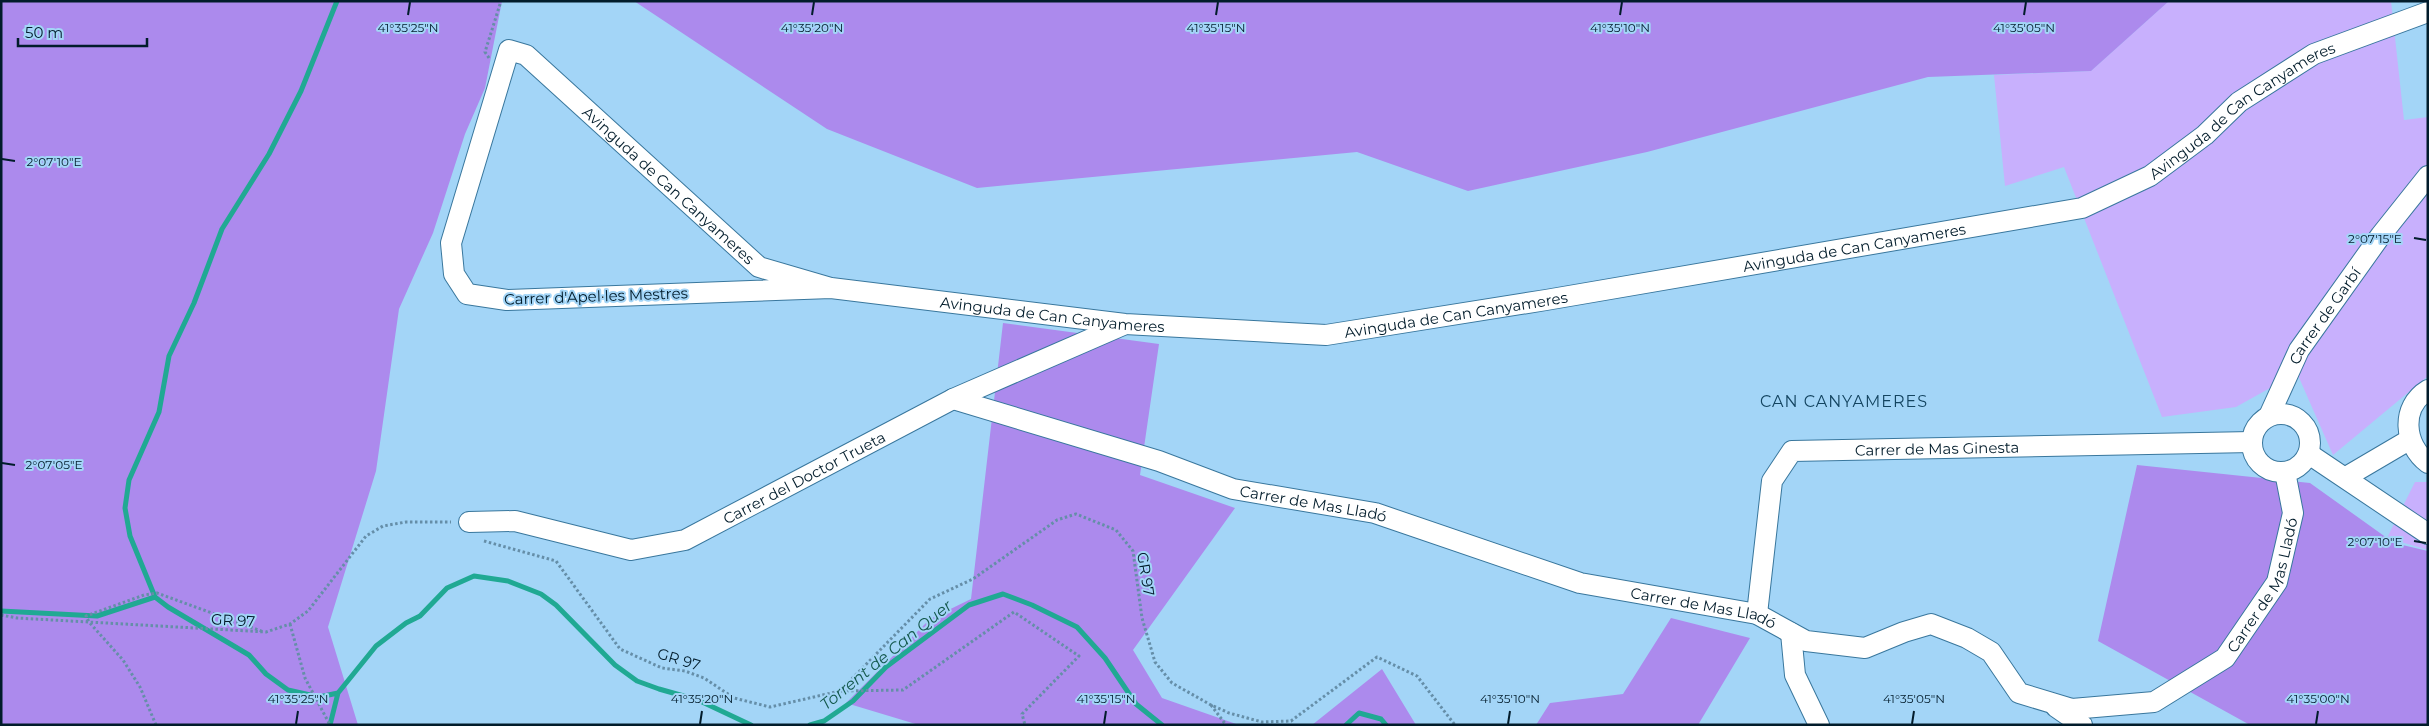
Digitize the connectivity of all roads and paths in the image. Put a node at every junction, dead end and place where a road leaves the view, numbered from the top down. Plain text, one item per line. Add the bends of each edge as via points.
1 (2428, 12) edge
2 (510, 50) joint
3 (2428, 176) edge
4 (831, 288) junction
5 (1125, 324) junction
6 (2428, 390) edge
7 (953, 399) junction
8 (2269, 416) junction
9 (2409, 440) junction
10 (2252, 442) junction
11 (2309, 454) junction
12 (2428, 463) edge
13 (2284, 472) junction
14 (2346, 478) junction
15 (469, 522) junction
16 (2428, 534) edge
17 (1, 614) edge
18 (1757, 614) junction
19 (89, 622) junction
20 (290, 624) junction
21 (266, 632) junction
22 (1791, 633) junction
23 (840, 692) junction
24 (2048, 702) junction
25 (1211, 705) junction
26 (156, 725) edge
27 (330, 725) edge
28 (1025, 725) edge
29 (1226, 725) edge
30 (1455, 725) edge
31 (1819, 725) edge
32 (2082, 725) edge

1 - 5 street, Avinguda de Can Canyameres via 2314,54 2239,102 2205,135 2150,176 2082,208 1326,335
2 - 4 street, Avinguda de Can Canyameres via 526,55 759,267
2 - 4 street, Carrer d'Apel·les Mestres via 451,244 454,274 467,294 507,300
3 - 8 street, Carrer de Garbí via 2381,235 2299,350
4 - 5 street, Avinguda de Can Canyameres
5 - 7 street, Carrer del Doctor Trueta
6 - 9 street via 2413,405 2407,425
7 - 15 street, Carrer del Doctor Trueta via 685,540 631,550 515,520
7 - 18 street, Carrer de Mas Lladó via 1158,461 1233,489 1375,513 1580,583
8 - 10 street via 2255,429
8 - 11 street via 2289,414 2305,425 2311,444
9 - 12 street via 2419,457
9 - 14 street
10 - 13 street via 2258,462 2266,468
10 - 18 street, Carrer de Mas Ginesta via 1792,451 1772,481
11 - 13 street via 2298,466
11 - 14 street
13 - 24 street, Carrer de Mas Lladó via 2293,513 2277,582 2225,658 2154,702 2072,709
14 - 16 street
15 - 20 path, GR 97 via 406,522 383,526 366,536 308,611
15 - 23 path, GR 97 via 471,537 556,561 620,649 662,668 685,670 704,678 734,698 770,707
17 - 19 path, GR 97
18 - 22 street, Carrer de Mas Lladó
19 - 21 path, GR 97
19 - 21 path via 86,616 157,592
19 - 26 path via 123,660 140,686
20 - 21 path, GR 97
20 - 27 path via 305,678
22 - 24 street, Carrer de Mas Lladó via 1806,641 1865,648 1931,624 1967,638 1991,652 2019,694
22 - 31 street via 1795,675
23 - 25 path, GR 97 via 930,599 973,579 1057,520 1076,514 1116,530 1134,551 1142,618 1155,662 1172,683
23 - 28 path via 903,690 1014,612 1079,656 1022,714
24 - 32 street
25 - 29 path
25 - 30 path, GR 97 via 1262,722 1291,721 1377,657 1417,676

